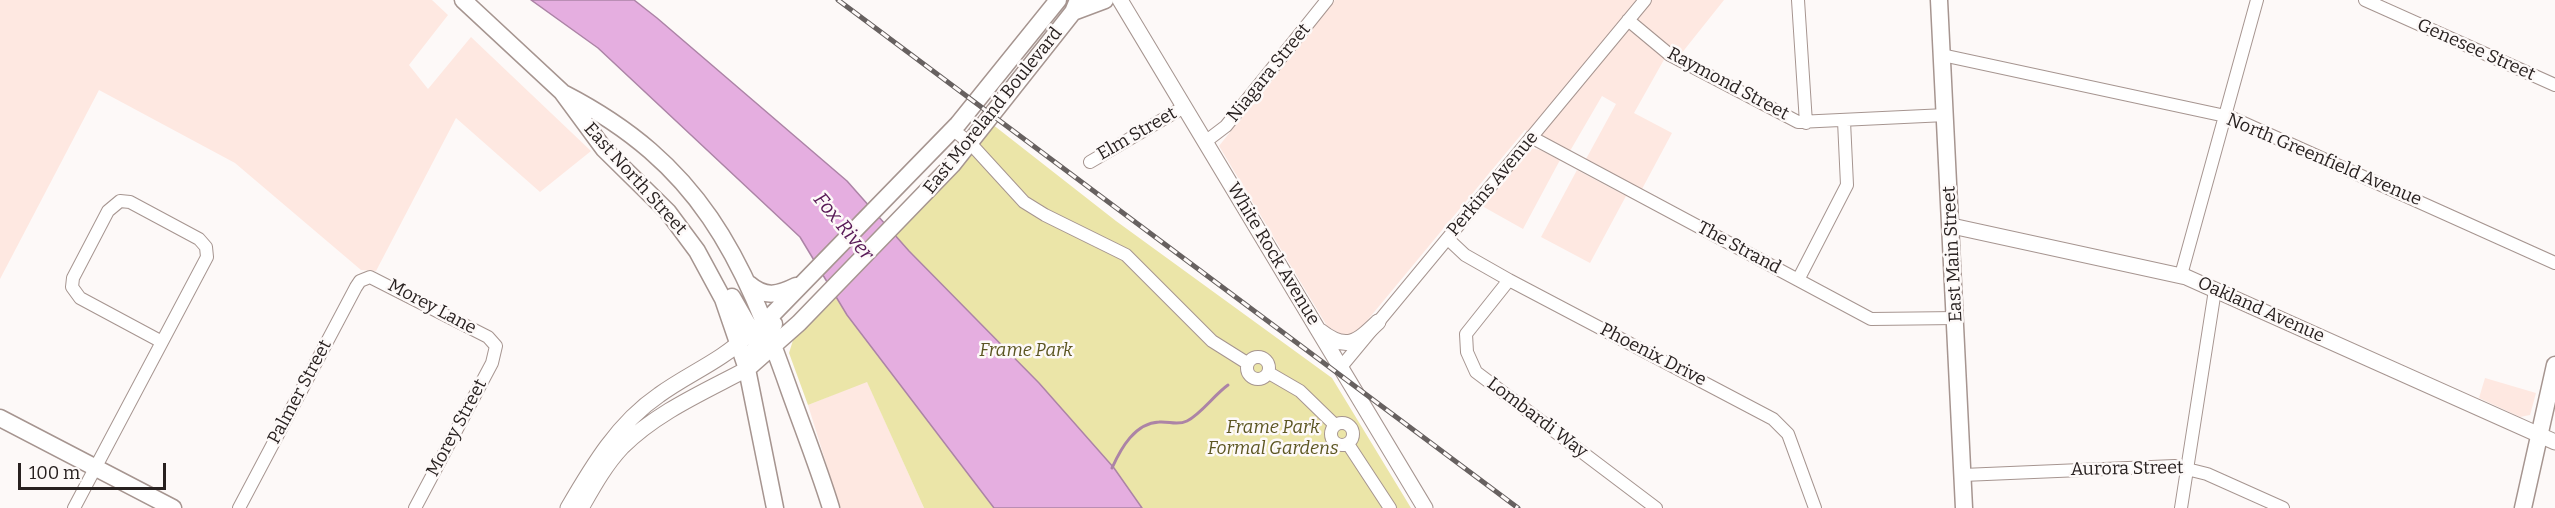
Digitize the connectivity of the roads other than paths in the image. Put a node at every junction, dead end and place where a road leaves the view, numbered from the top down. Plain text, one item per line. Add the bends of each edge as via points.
1 (463, 0) edge
2 (1058, 0) edge
3 (1106, 0) edge
4 (1120, 0) edge
5 (1327, 0) edge
6 (1645, 0) edge
7 (1798, 0) edge
8 (1939, 0) edge
9 (2257, 0) edge
10 (2365, 0) edge
11 (1076, 6) edge
12 (1628, 20) junction
13 (1014, 54) junction
14 (1942, 55) junction
15 (1030, 68) junction
16 (2555, 85) edge
17 (562, 92) junction
18 (1184, 107) junction
19 (1946, 115) junction
20 (2225, 116) junction
21 (1844, 121) junction
22 (1806, 123) junction
23 (952, 129) junction
24 (1531, 137) junction
25 (1205, 142) junction
26 (970, 143) junction
27 (1090, 162) dead end
28 (649, 192) junction
29 (885, 216) junction
30 (1952, 226) junction
31 (1448, 239) junction
32 (2555, 262) edge
33 (2181, 275) junction
34 (364, 278) joint
35 (1509, 280) junction
36 (1798, 280) junction
37 (749, 284) junction
38 (816, 286) junction
39 (2215, 290) junction
40 (1957, 318) junction
41 (1378, 322) junction
42 (1318, 329) junction
43 (760, 336) junction
44 (162, 342) junction
45 (496, 346) joint
46 (2555, 365) edge
47 (1341, 367) junction
48 (747, 369) junction
49 (0, 418) edge
50 (2547, 438) edge
51 (2187, 467) junction
52 (95, 469) junction
53 (1963, 475) junction
54 (74, 508) edge
55 (173, 508) edge
56 (238, 508) edge
57 (415, 508) edge
58 (568, 508) edge
59 (580, 508) edge
60 (775, 508) edge
61 (831, 508) edge
62 (1390, 508) edge
63 (1425, 508) edge
64 (1656, 508) edge
65 (1815, 508) edge
66 (1964, 508) edge
67 (2181, 508) edge
68 (2283, 508) edge
69 (2523, 508) edge

1 - 17 main road, East North Street
2 - 13 main road, East Moreland Boulevard
3 - 11 main road
4 - 18 street, White Rock Avenue
5 - 25 street, Niagara Street via 1226,126
6 - 12 street, Perkins Avenue
7 - 22 street
8 - 14 main road, East Main Street
9 - 20 street
10 - 16 street, Genesee Street
11 - 15 main road, East Moreland Boulevard
12 - 22 street, Raymond Street via 1670,55 1778,113
12 - 24 street, Perkins Avenue
13 - 15 main road
13 - 23 main road, East Moreland Boulevard
14 - 19 main road, East Main Street
14 - 20 street, North Greenfield Avenue
15 - 26 main road, East Moreland Boulevard
17 - 28 main road, East North Street via 604,149
17 - 37 main road, East North Street via 623,127 694,194 729,245
18 - 25 street, White Rock Avenue
18 - 27 street, Elm Street
19 - 21 street, Raymond Street
19 - 30 main road, East Main Street
20 - 32 street, North Greenfield Avenue
20 - 33 street
21 - 22 street, Raymond Street
21 - 36 street via 1847,185
23 - 26 street
23 - 29 main road, East Moreland Boulevard via 910,174
24 - 31 street, Perkins Avenue
24 - 36 street, The Strand
25 - 42 street, White Rock Avenue
26 - 29 main road, East Moreland Boulevard
26 - 62 street via 1024,202 1126,255 1212,341 1247,363 1251,377 1262,379 1269,373 1300,391 1335,425 1350,428 1352,439 1348,444
28 - 43 main road, East North Street via 691,242 723,299
28 - 43 main road via 677,210 704,244
29 - 38 main road, East Moreland Boulevard
29 - 38 main road, East Moreland Boulevard
30 - 33 street, Oakland Avenue
30 - 40 main road, East Main Street
31 - 35 street, Phoenix Drive via 1466,255
31 - 41 street, Perkins Avenue
33 - 39 street, Oakland Avenue
34 - 45 street, Morey Lane via 377,278 488,337
34 - 56 street, Palmer Street
35 - 64 street, Lombardi Way via 1466,334 1467,352 1476,372
35 - 65 street, Phoenix Drive via 1773,419 1788,434
36 - 40 street, The Strand via 1871,318
37 - 38 main road via 769,295
37 - 43 main road, East North Street
38 - 43 main road
38 - 43 main road, East Moreland Boulevard
39 - 50 street, Oakland Avenue
39 - 51 street
40 - 53 main road, East Main Street
41 - 42 street via 1351,343 1338,342
41 - 47 street, Perkins Avenue
42 - 47 street, White Rock Avenue
43 - 48 main road
43 - 48 main road, East North Street
43 - 58 street via 660,394 630,418 595,462
43 - 61 main road
44 - 44 street via 80,298 72,287 108,211 120,201 130,202 199,239 206,247 207,257
44 - 52 street
45 - 57 street, Morey Street via 492,363
46 - 50 main road
47 - 63 street, White Rock Avenue
48 - 59 street via 665,414 634,436 609,462
48 - 60 main road, East North Street
49 - 52 main road
50 - 69 main road
51 - 53 street, Aurora Street
51 - 67 street
51 - 68 street, Aurora Street
52 - 54 street
52 - 55 main road
53 - 66 main road, East Main Street

